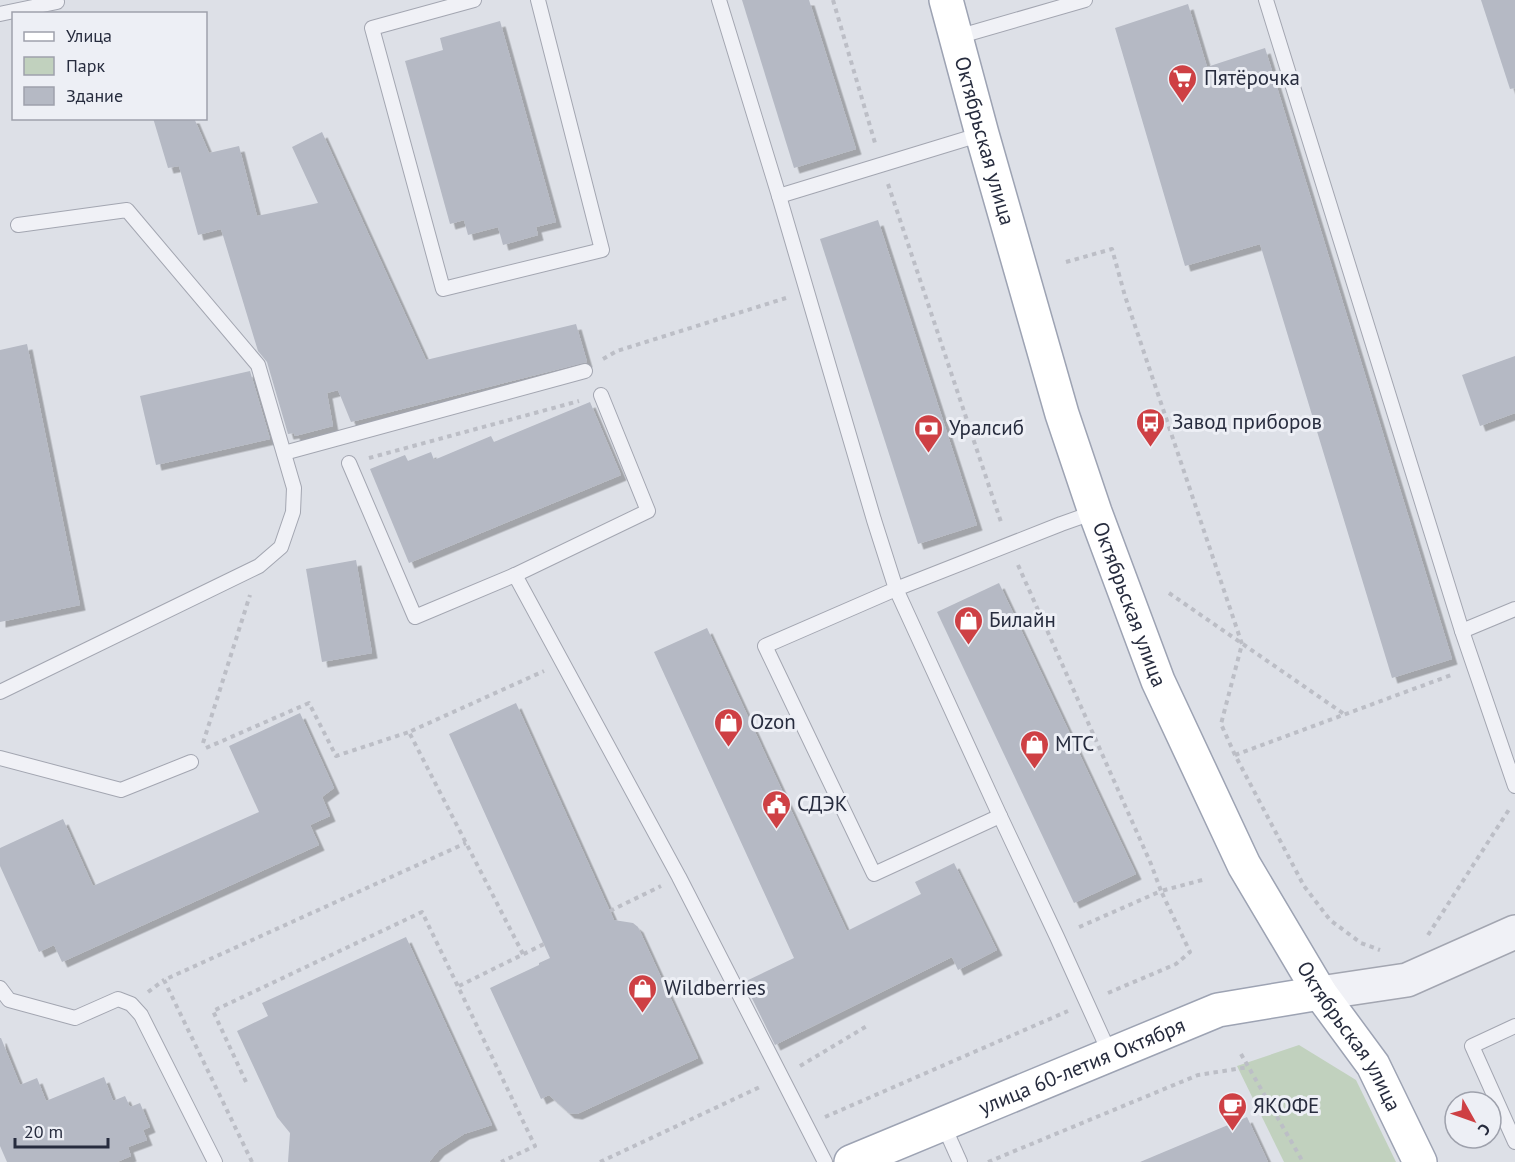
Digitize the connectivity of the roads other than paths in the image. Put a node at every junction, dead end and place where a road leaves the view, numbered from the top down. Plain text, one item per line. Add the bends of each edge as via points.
1 (56, 0) edge
2 (474, 0) edge
3 (538, 0) edge
4 (719, 0) edge
5 (946, 0) edge
6 (1085, 0) edge
7 (1266, 0) edge
8 (0, 14) edge
9 (957, 37) junction
10 (982, 134) junction
11 (779, 196) junction
12 (18, 225) dead end
13 (585, 371) road end
14 (601, 395) road end
15 (284, 453) junction
16 (349, 463) road end
17 (1095, 512) junction
18 (515, 575) junction
19 (896, 589) junction
20 (1515, 609) edge
21 (1462, 631) junction
22 (0, 692) edge
23 (0, 758) edge
24 (191, 762) dead end
25 (1515, 786) edge
26 (1000, 816) junction
27 (1515, 932) edge
28 (0, 988) edge
29 (1320, 993) junction
30 (1515, 1026) edge
31 (1110, 1054) junction
32 (943, 1124) junction
33 (1515, 1142) edge
34 (215, 1162) edge
35 (825, 1162) edge
36 (851, 1162) edge
37 (960, 1162) edge
38 (1420, 1162) edge

1 - 8 lane
2 - 3 lane via 372,28 443,289 602,250
4 - 11 lane
5 - 9 main road, Октябрьская улица
6 - 9 lane
7 - 21 lane
9 - 10 main road, Октябрьская улица
10 - 11 lane
10 - 17 main road, Октябрьская улица via 1062,414
11 - 19 lane
12 - 15 lane via 127,210 258,365
13 - 15 lane
14 - 18 lane via 648,510
15 - 22 lane via 294,488 293,512 280,547 259,566
16 - 18 lane via 416,617
17 - 19 lane
17 - 29 main road, Октябрьская улица via 1158,681 1244,865
18 - 35 lane via 679,877
19 - 26 lane
19 - 26 lane via 765,646 874,874
20 - 21 lane
21 - 25 lane
23 - 24 lane via 121,790
26 - 31 lane
27 - 29 street via 1407,980
28 - 34 lane via 9,1000 75,1018 118,999 131,1004 141,1015
29 - 31 main road, улица 60-летия Октября via 1218,1010
29 - 38 main road, Октябрьская улица via 1373,1065
30 - 33 lane via 1472,1046
31 - 32 main road, улица 60-летия Октября
32 - 36 main road, улица 60-летия Октября
32 - 37 lane

